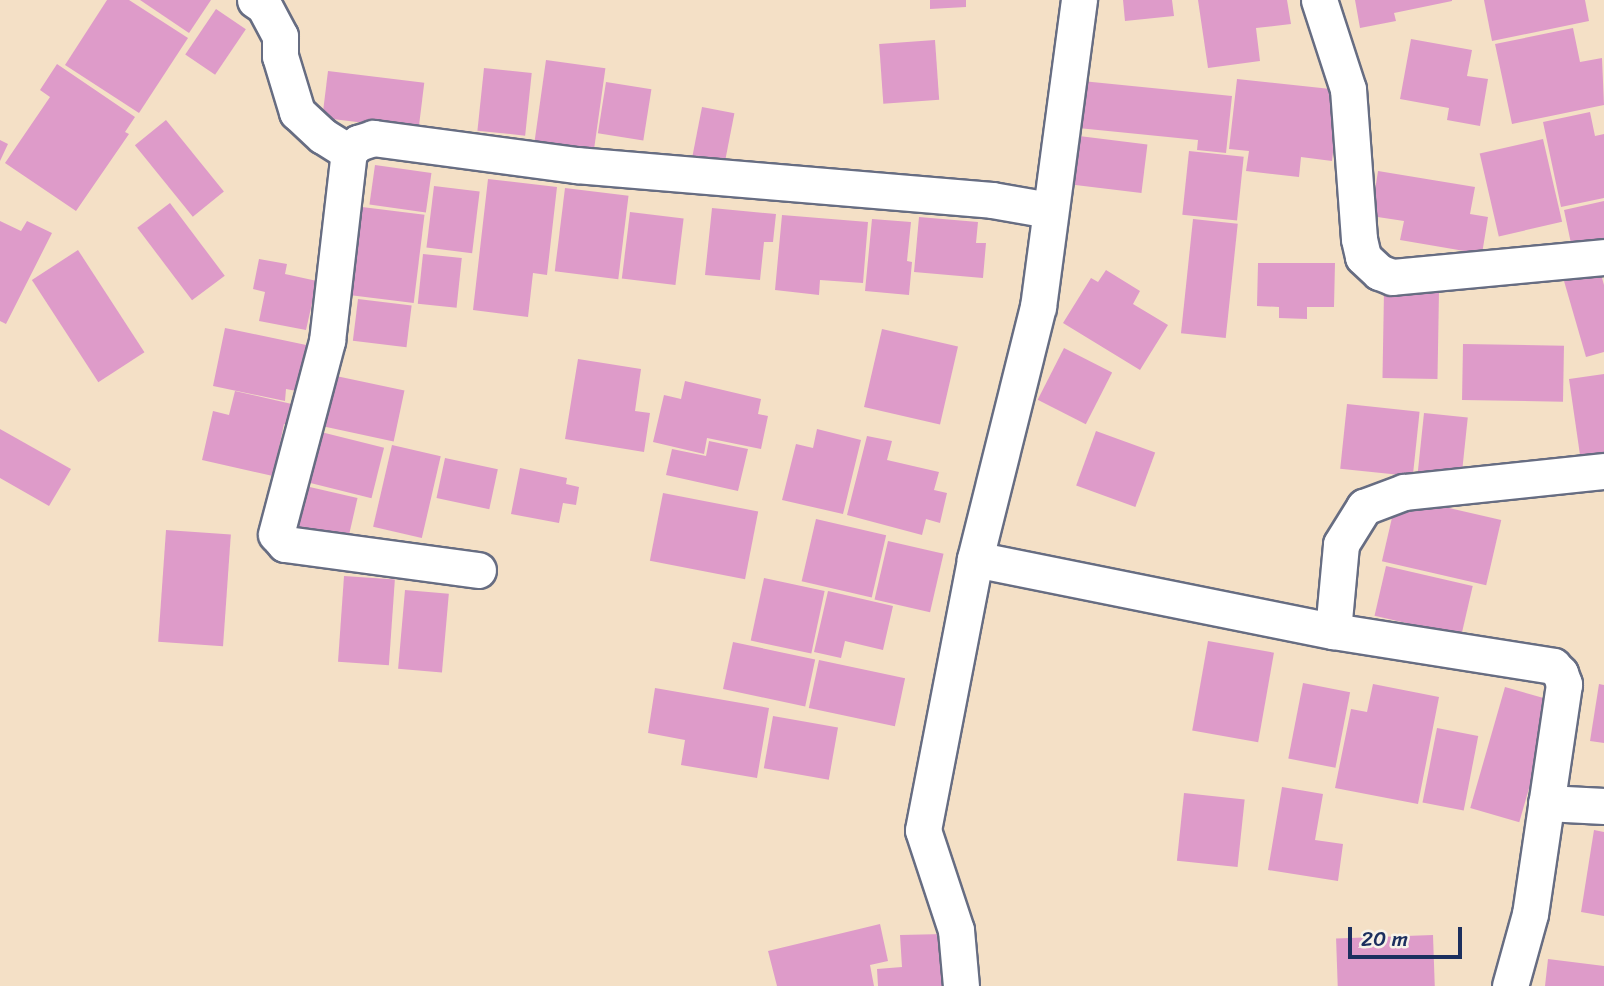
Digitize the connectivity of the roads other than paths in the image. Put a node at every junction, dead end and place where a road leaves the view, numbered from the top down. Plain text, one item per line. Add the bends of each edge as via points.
1 (256, 0) edge
2 (1079, 0) edge
3 (1319, 0) edge
4 (349, 152) junction
5 (1049, 210) junction
6 (1604, 257) edge
7 (1604, 471) edge
8 (975, 559) junction
9 (478, 569) dead end
10 (1333, 631) junction
11 (1546, 803) junction
12 (1604, 806) edge
13 (961, 986) edge
14 (1510, 986) edge

1 - 4 street via 280,36 280,56 297,112
2 - 5 street
3 - 6 street via 1348,89 1359,239 1363,257 1378,272 1392,277
4 - 5 street via 373,138 576,165 992,200
4 - 9 street via 327,341 276,534 285,544
5 - 8 street via 1038,307
7 - 10 street via 1404,492 1364,507 1340,544
8 - 10 street
8 - 13 street via 923,831 956,930
10 - 11 street via 1553,666 1564,684
11 - 12 street
11 - 14 street via 1530,914

